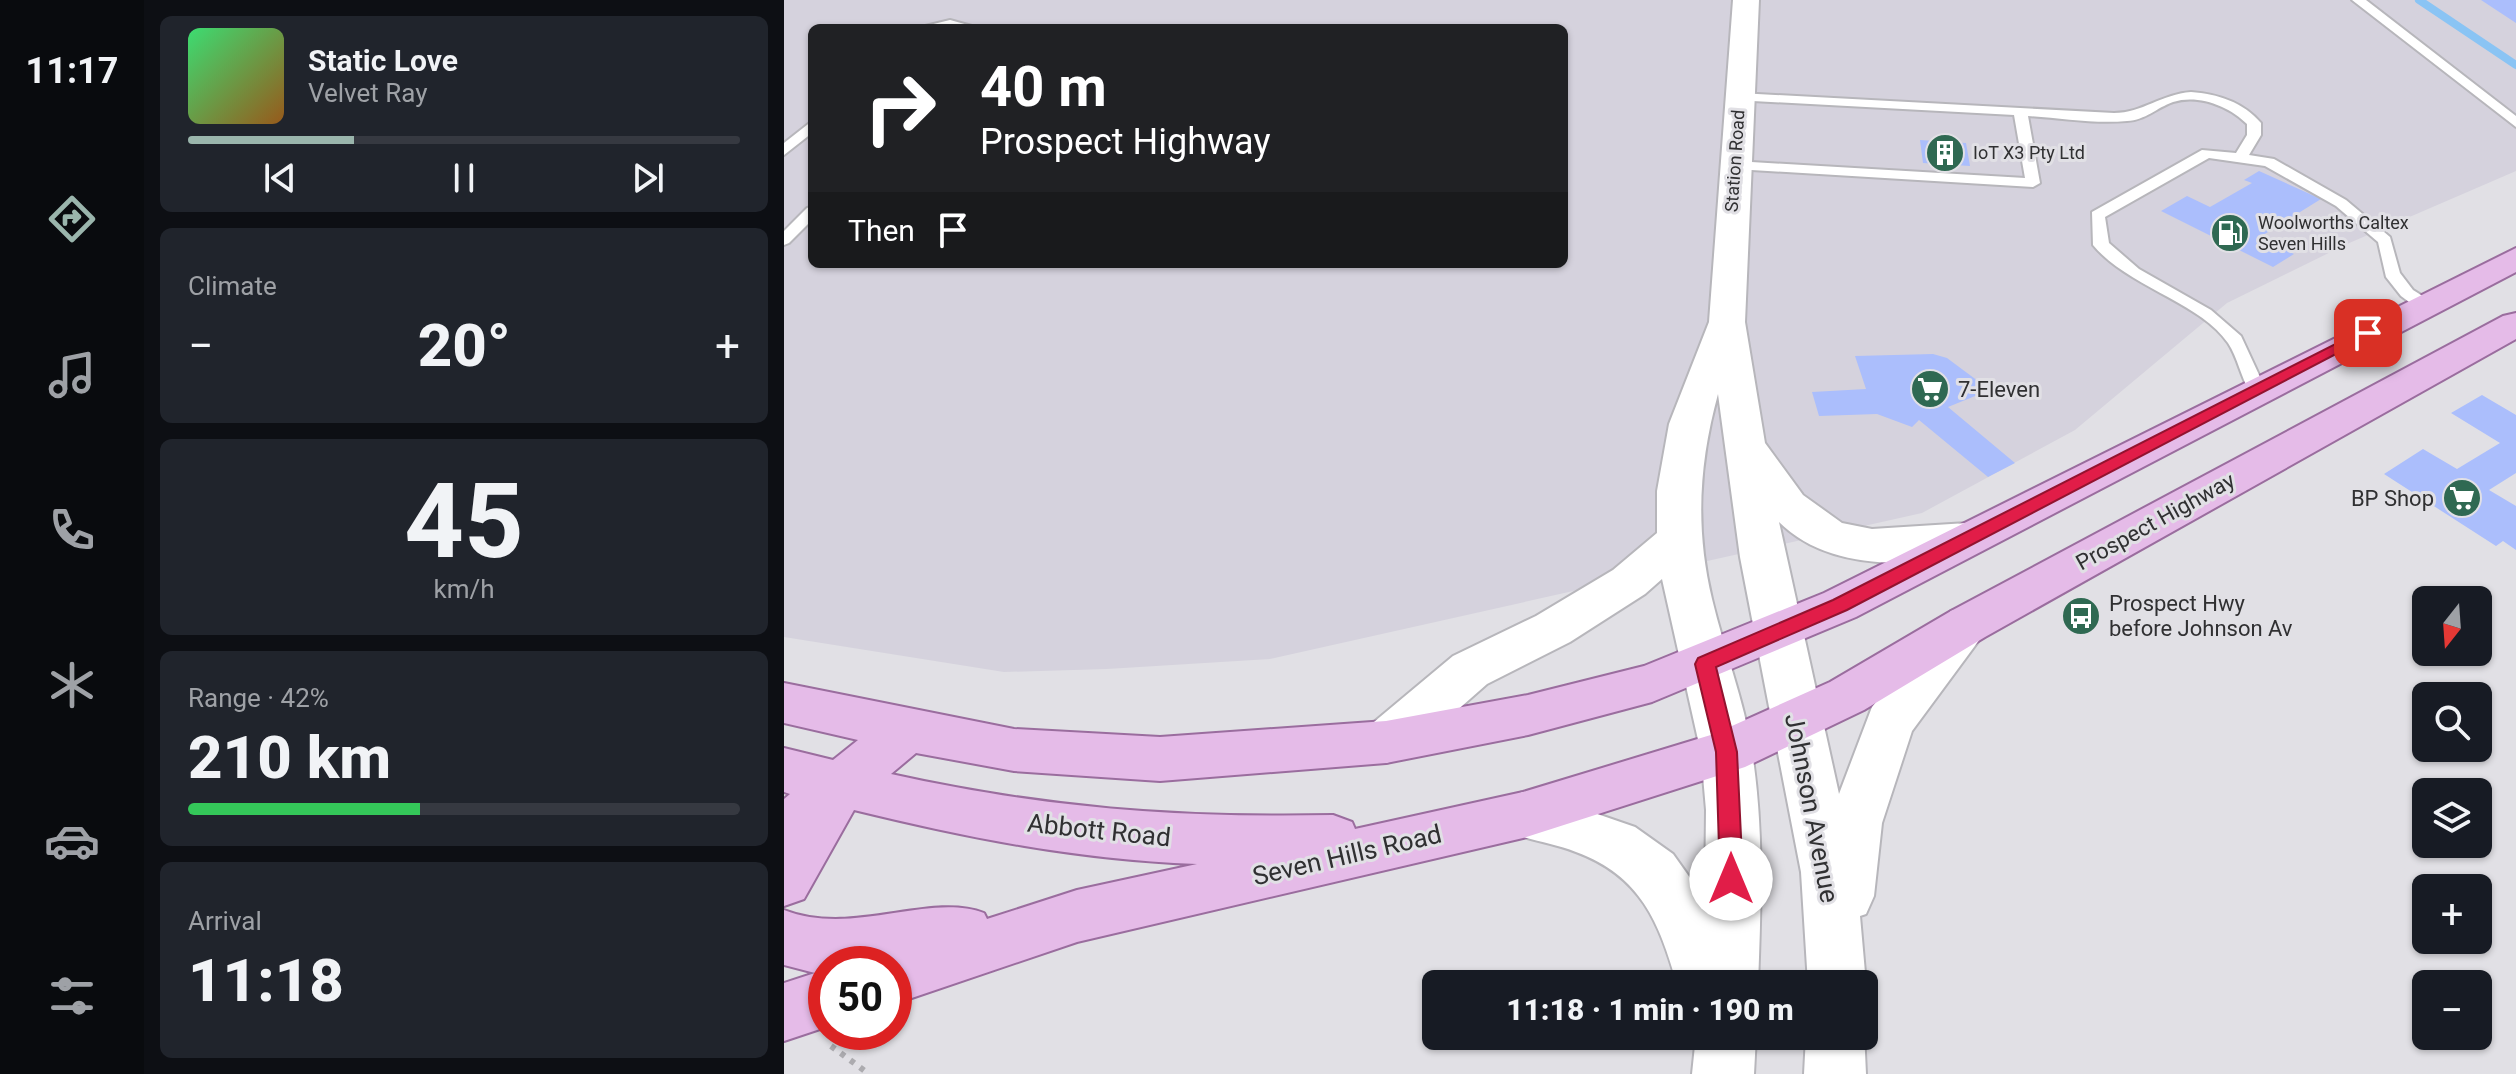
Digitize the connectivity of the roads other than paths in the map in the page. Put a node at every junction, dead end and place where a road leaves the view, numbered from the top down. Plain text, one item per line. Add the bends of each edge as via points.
1 (1746, 0) edge
2 (2358, 0) edge
3 (1739, 97) junction
4 (2020, 111) junction
5 (2516, 123) edge
6 (808, 129) edge
7 (796, 140) junction
8 (808, 141) edge
9 (784, 151) edge
10 (2240, 157) junction
11 (1735, 165) junction
12 (808, 215) edge
13 (784, 240) edge
14 (2516, 258) edge
15 (2423, 304) junction
16 (1727, 322) junction
17 (2516, 324) edge
18 (2257, 390) junction
19 (1745, 439) junction
20 (1680, 538) junction
21 (1967, 539) junction
22 (1968, 624) junction
23 (1780, 633) junction
24 (1705, 664) junction
25 (784, 703) edge
26 (1796, 721) junction
27 (907, 731) junction
28 (1386, 742) junction
29 (1727, 752) junction
30 (784, 770) edge
31 (843, 785) junction
32 (1523, 815) junction
33 (784, 830) edge
34 (1420, 837) junction
35 (784, 881) edge
36 (1077, 916) junction
37 (784, 937) edge
38 (912, 970) edge
39 (1701, 970) edge
40 (1729, 970) edge
41 (1836, 970) edge
42 (1838, 970) edge
43 (1836, 1050) edge
44 (1835, 1074) edge

1 - 3 main road, Station Road
2 - 5 lane
3 - 4 lane
3 - 11 main road, Station Road
4 - 10 lane via 2136,116 2177,98 2218,101 2254,123 2254,135
4 - 11 lane via 2033,183
6 - 7 lane
7 - 8 lane
7 - 9 lane
10 - 15 lane via 2269,162 2341,203 2385,240 2392,274
10 - 18 lane via 2207,153 2097,215 2101,245 2235,340
11 - 16 main road, Station Road
12 - 13 lane
14 - 15 main road
15 - 18 main road
16 - 19 main road, Station Road
16 - 20 main road, Station Road via 1699,385 1680,468
17 - 22 main road, Prospect Highway
18 - 21 main road
19 - 21 main road via 1787,506 1834,538 1889,548
19 - 23 main road, Station Road via 1762,557
20 - 24 main road, Station Road
20 - 28 main road via 1629,582 1553,629 1470,670
21 - 23 main road
22 - 26 main road, Prospect Highway
22 - 42 main road via 1890,722 1871,768 1855,823
23 - 24 main road
23 - 26 main road, Johnson Avenue
24 - 28 main road via 1528,715
24 - 29 main road
25 - 27 main road
26 - 29 main road, Seven Hills Road
26 - 41 main road, Johnson Avenue via 1829,872
27 - 28 main road via 1014,750 1160,759
27 - 31 main road
29 - 32 main road, Seven Hills Road
29 - 40 main road
30 - 31 main road, Abbott Road
31 - 33 main road
31 - 34 main road, Abbott Road via 950,811 1067,830 1265,841
31 - 35 main road
32 - 34 main road, Seven Hills Road
32 - 39 main road via 1590,832 1637,855 1683,915
34 - 36 main road, Seven Hills Road
36 - 37 main road via 848,946 792,943
36 - 38 main road, Seven Hills Road
43 - 44 main road

